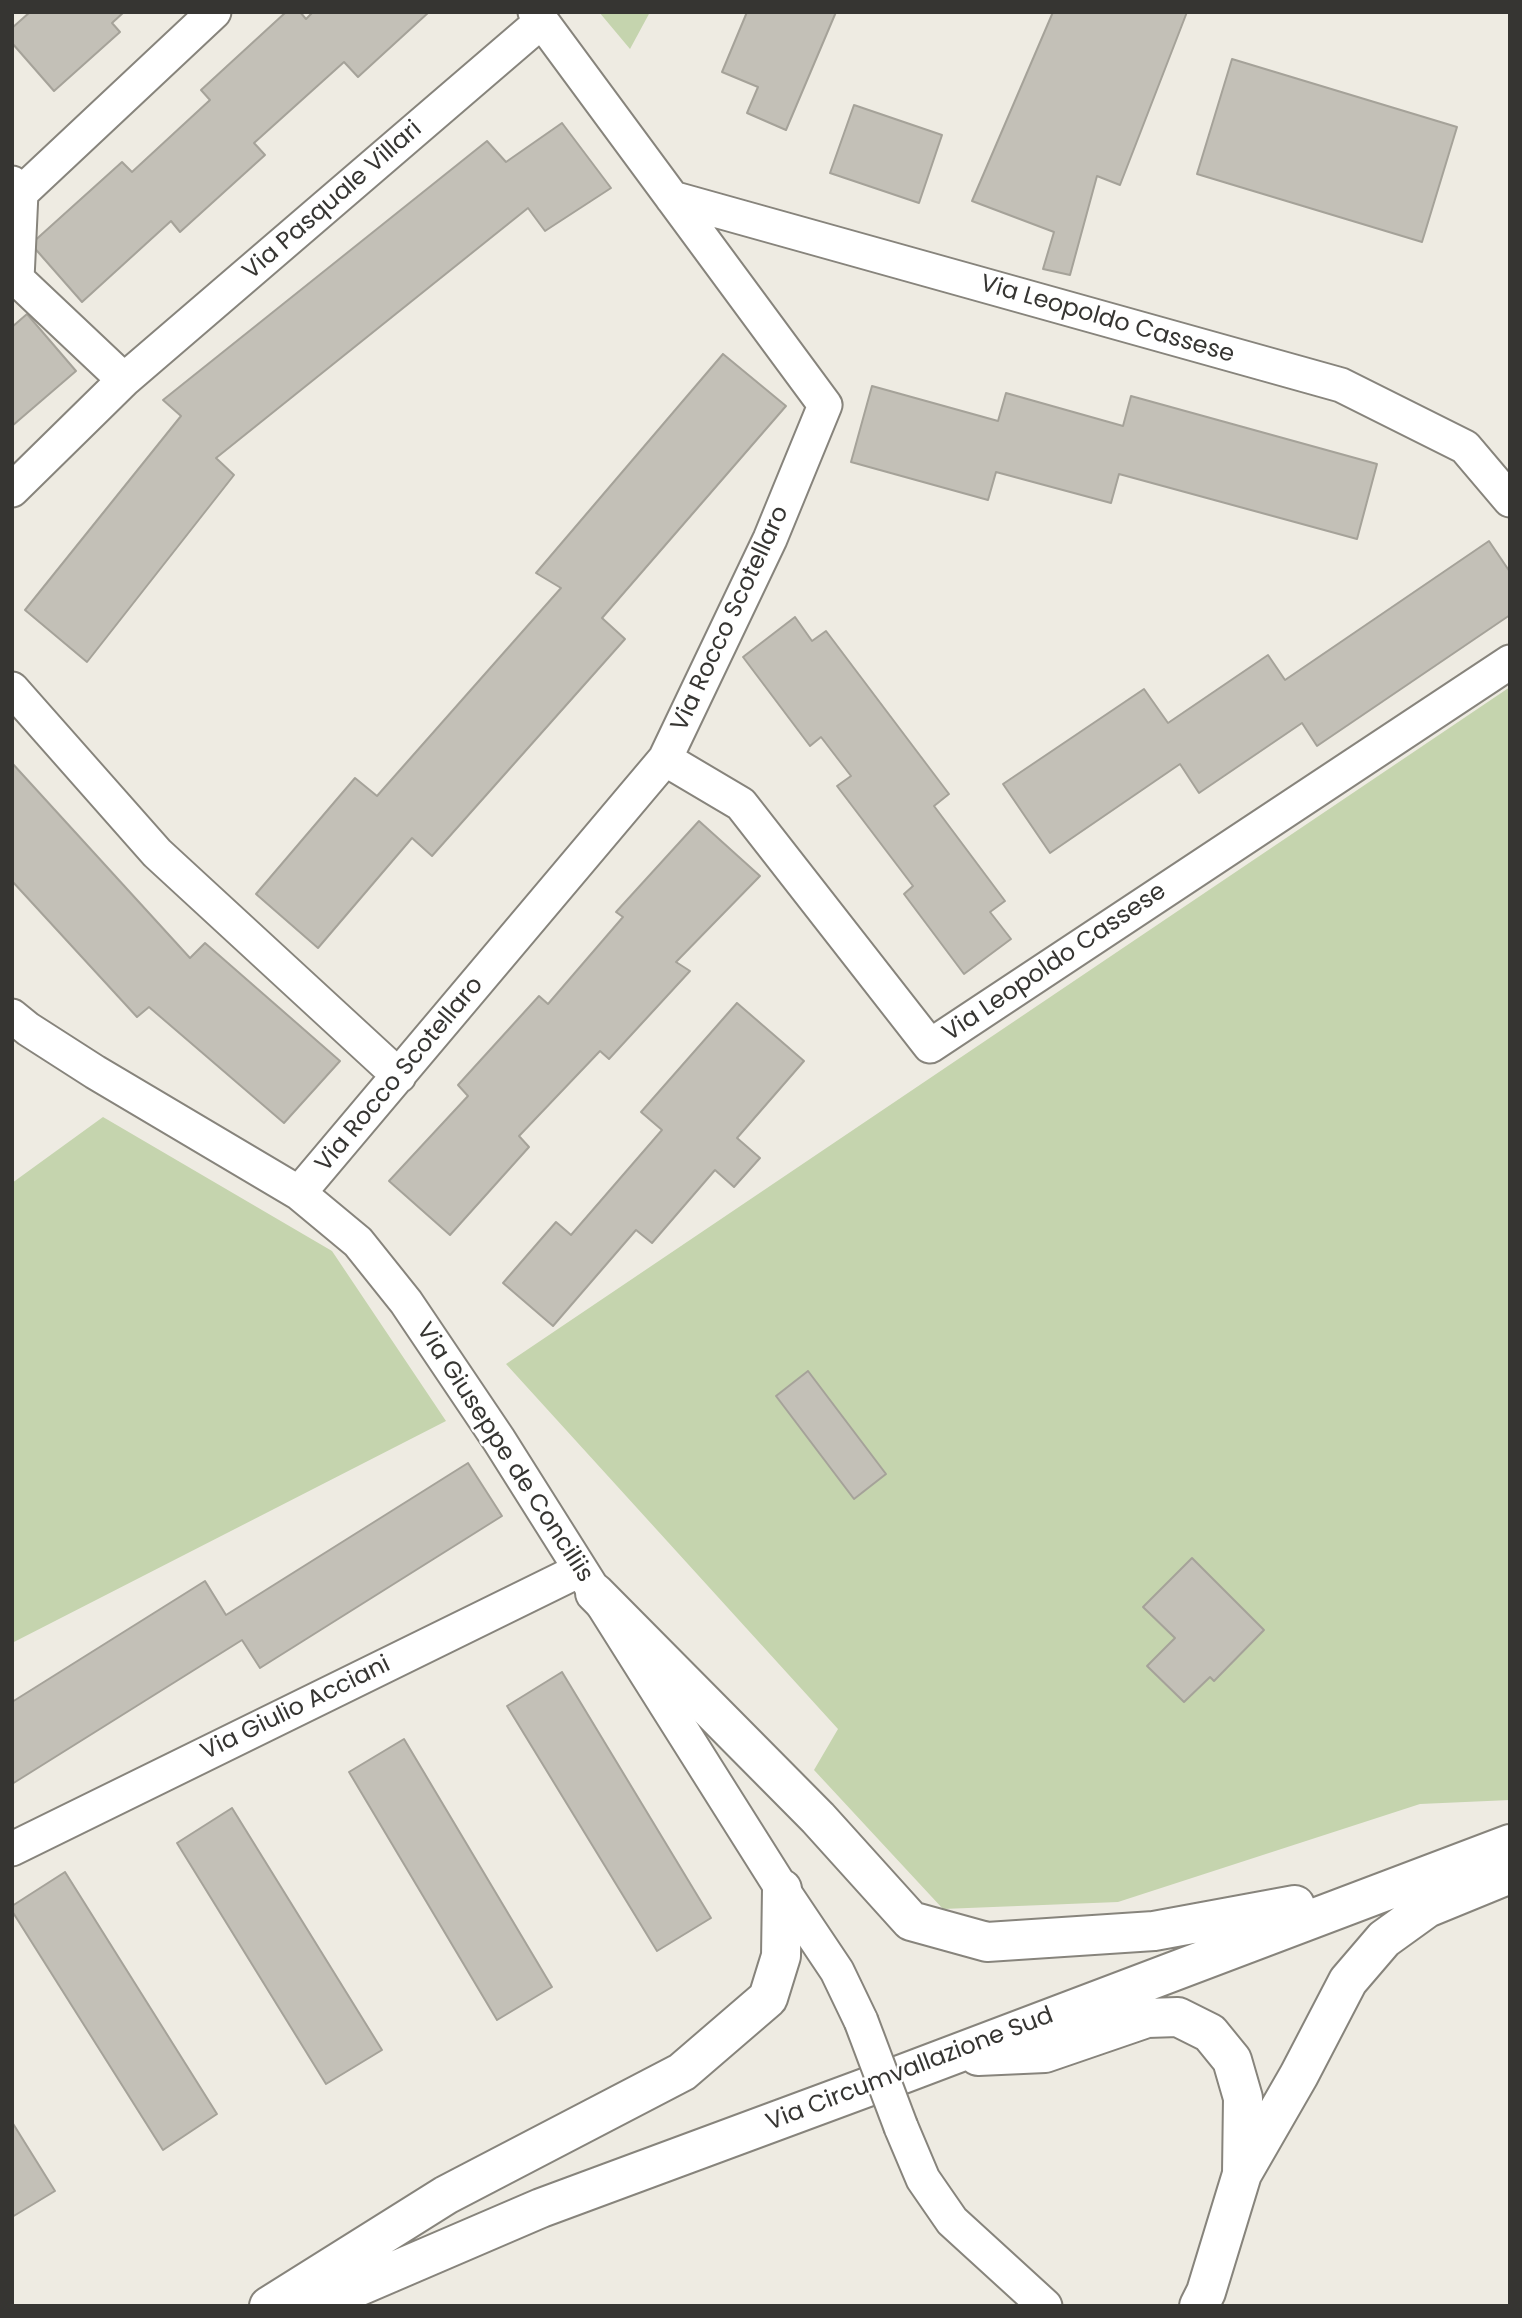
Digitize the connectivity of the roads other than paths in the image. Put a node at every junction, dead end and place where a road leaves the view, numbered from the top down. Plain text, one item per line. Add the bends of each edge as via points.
1 (214, 12) edge
2 (538, 17) edge
3 (17, 188) edge
4 (673, 198) junction
5 (124, 380) junction
6 (1465, 447) junction
7 (1510, 467) edge
8 (12, 490) edge
9 (1510, 500) edge
10 (1510, 662) edge
11 (12, 689) edge
12 (666, 759) junction
13 (12, 1016) edge
14 (399, 1076) junction
15 (299, 1193) junction
16 (588, 1581) junction
17 (1510, 1844) edge
18 (12, 1849) edge
19 (1510, 1874) edge
20 (1390, 1888) junction
21 (782, 1889) junction
22 (944, 2058) junction
23 (1242, 2174) junction
24 (269, 2306) edge
25 (313, 2306) edge
26 (1045, 2306) edge
27 (1199, 2306) edge

1 - 3 street
2 - 4 street, Via Rocco Scotellaro
2 - 5 street, Via Pasquale Villari
3 - 5 street via 17,279
4 - 6 street, Via Leopoldo Cassese via 1341,385
4 - 12 street, Via Rocco Scotellaro via 825,405 769,539
5 - 8 street, Via Pasquale Villari
6 - 7 street
6 - 9 street, Via Leopoldo Cassese
10 - 12 street, Via Leopoldo Cassese via 930,1046 741,804
11 - 14 street via 157,853
12 - 14 street, Via Rocco Scotellaro
13 - 15 street, Via Giuseppe de Conciliis via 95,1072
14 - 15 street, Via Rocco Scotellaro
15 - 16 street, Via Giuseppe de Conciliis via 358,1242 406,1302
16 - 18 street, Via Giulio Acciani
16 - 20 main road via 818,1818 911,1921 987,1942 1057,1938 1154,1931
16 - 21 street, Via Giuseppe de Conciliis
17 - 20 main road, Via Circumvallazione Sud
19 - 23 main road via 1427,1908 1384,1938 1348,1981
20 - 22 main road, Via Circumvallazione Sud
21 - 24 main road via 782,1956 768,1998 682,2072 446,2195
21 - 26 street, Via Giuseppe de Conciliis, bridge via 837,1971 923,2179 952,2221
22 - 23 main road via 1045,2053 1147,2018 1178,2017 1210,2033 1232,2060 1243,2098
22 - 25 main road, Via Circumvallazione Sud via 541,2208
23 - 27 main road

